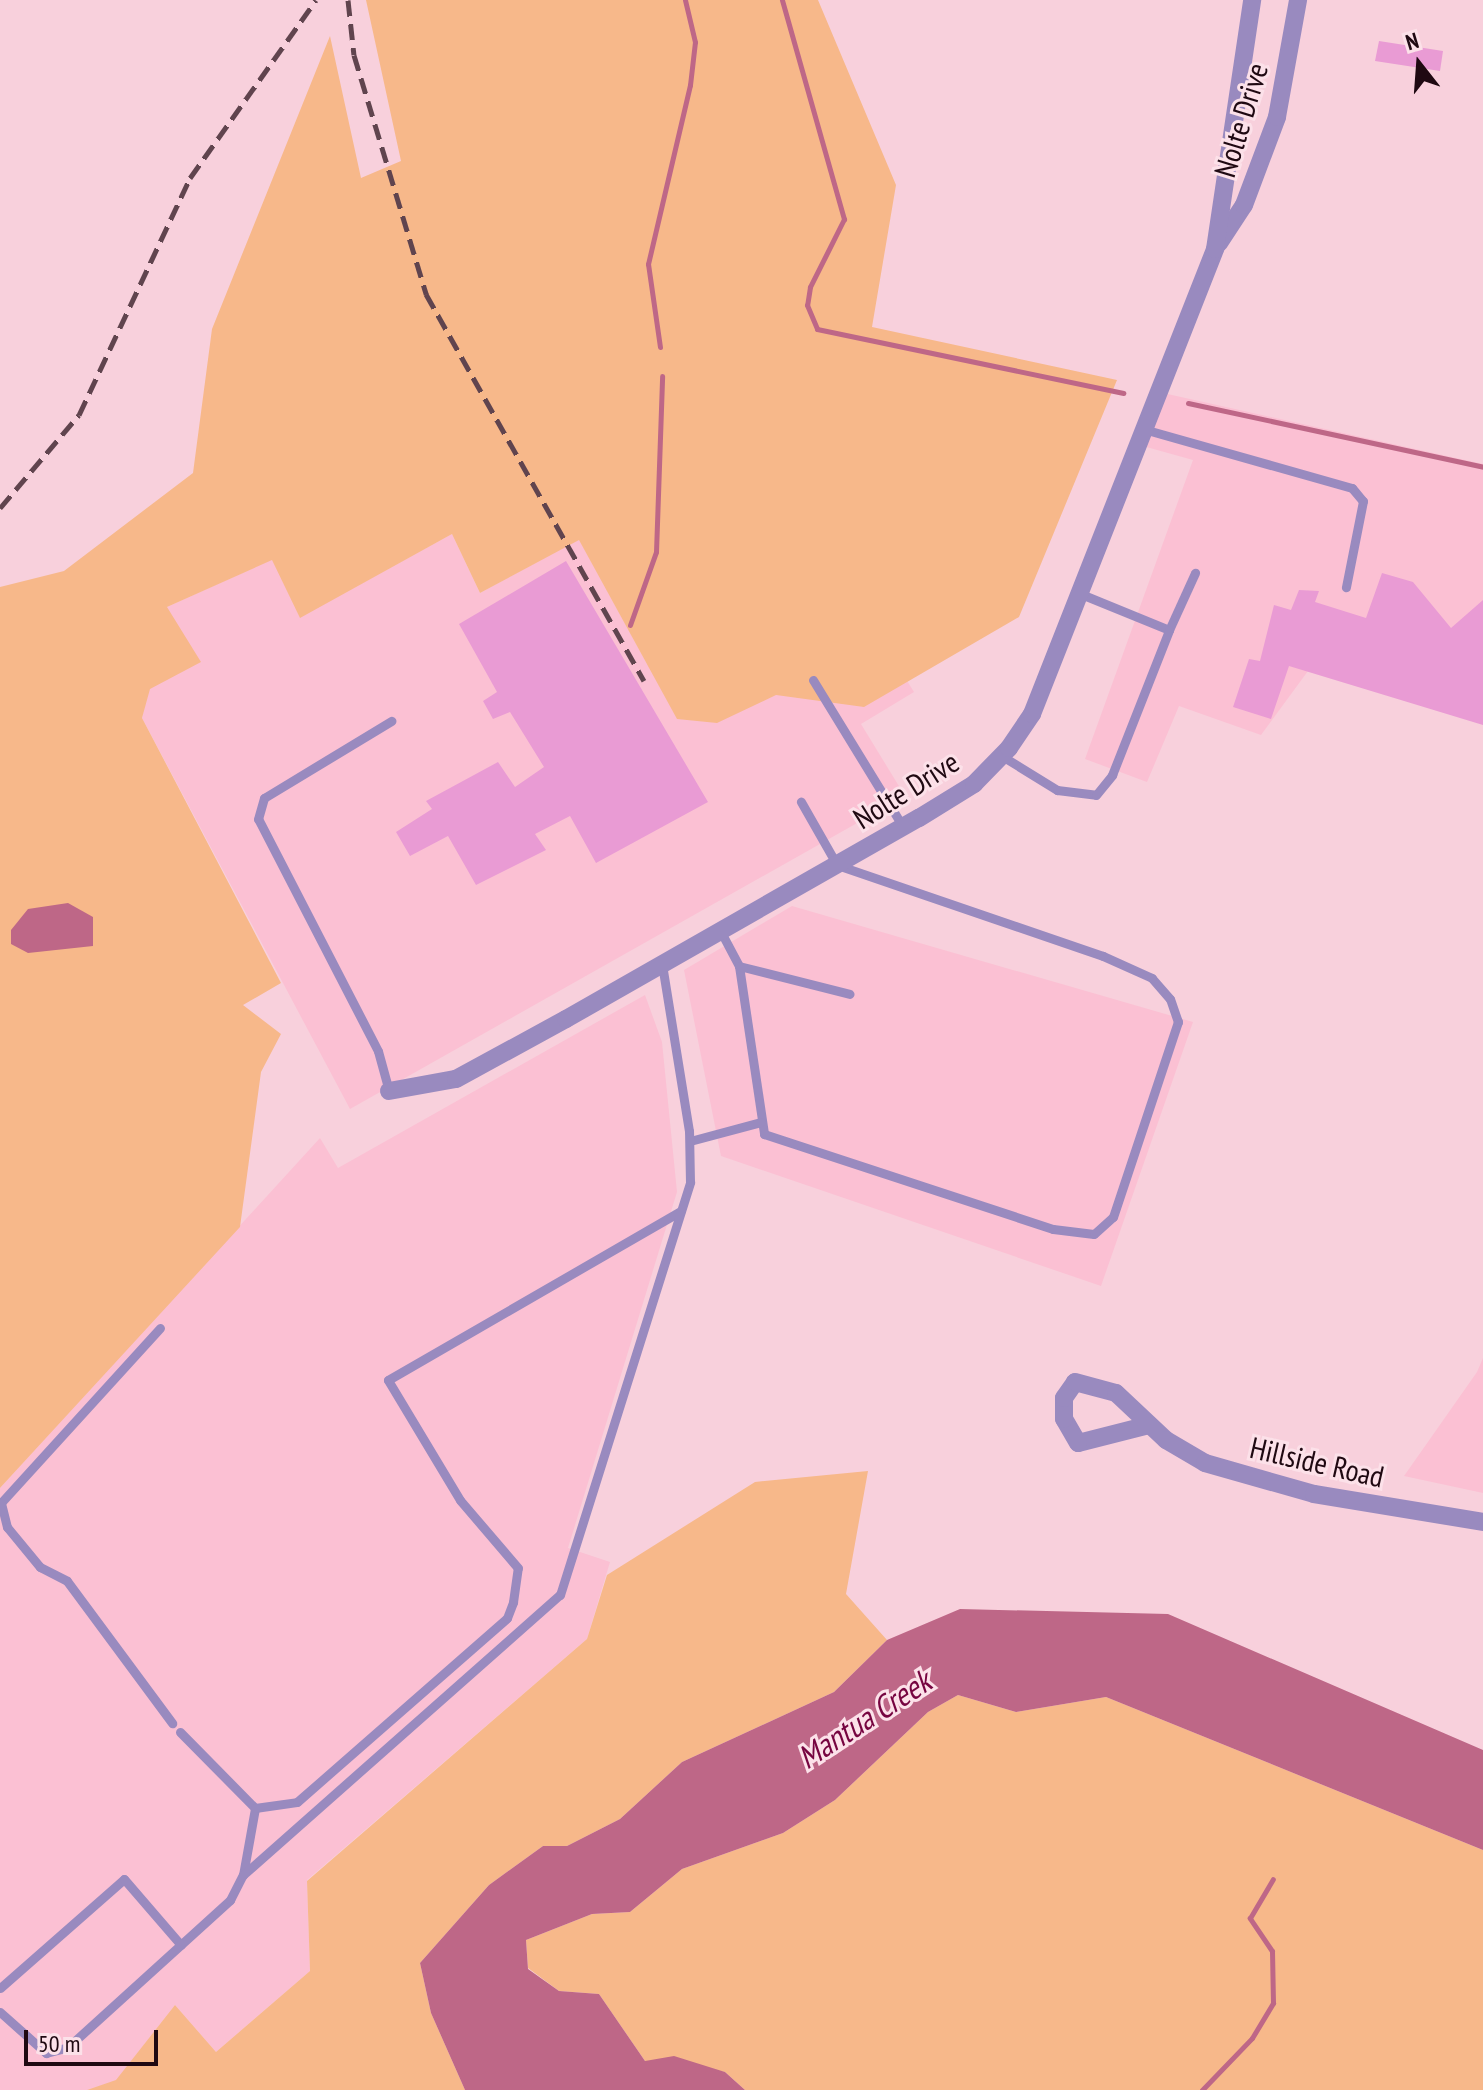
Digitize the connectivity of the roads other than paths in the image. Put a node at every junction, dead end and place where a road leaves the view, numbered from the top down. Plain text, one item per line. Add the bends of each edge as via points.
1 (1252, 0) edge
2 (1298, 0) edge
3 (1215, 249) junction
4 (1147, 430) junction
5 (1195, 573) dead end
6 (1346, 587) dead end
7 (1081, 594) junction
8 (1169, 630) junction
9 (813, 680) dead end
10 (391, 721) dead end
11 (1002, 756) junction
12 (801, 802) dead end
13 (903, 827) junction
14 (837, 865) junction
15 (721, 932) junction
16 (662, 965) junction
17 (739, 966) junction
18 (850, 994) dead end
19 (389, 1091) joint
20 (761, 1122) junction
21 (690, 1141) junction
22 (681, 1211) junction
23 (160, 1328) dead end
24 (1149, 1425) junction
25 (1483, 1522) edge
26 (172, 1723) dead end
27 (180, 1732) dead end
28 (255, 1808) junction
29 (243, 1875) junction
30 (181, 1945) junction
31 (0, 1988) edge
32 (0, 2012) edge

1 - 3 street, Nolte Drive
2 - 3 street, Nolte Drive via 1272,131 1244,205
3 - 4 street, Nolte Drive
4 - 6 lane via 1352,488 1363,501
4 - 7 street, Nolte Drive
5 - 8 lane
7 - 8 lane
7 - 11 street, Nolte Drive via 1032,714
8 - 11 lane via 1112,775 1096,795 1057,790
9 - 13 lane
10 - 19 lane via 264,798 258,819 378,1051
11 - 13 street, Nolte Drive via 974,784
12 - 14 lane
13 - 14 street, Nolte Drive
14 - 15 street, Nolte Drive
14 - 20 lane via 1103,956 1152,978 1178,1022 1113,1217 1094,1234 1053,1229 764,1134
15 - 16 street, Nolte Drive
15 - 17 lane
16 - 19 street, Nolte Drive via 456,1079
16 - 21 lane
17 - 18 lane
17 - 20 lane
20 - 21 lane
21 - 22 lane via 690,1182
22 - 28 lane via 388,1380 460,1500 518,1568 513,1602 507,1618 297,1802
22 - 29 lane via 560,1595
23 - 26 lane via 1,1503 7,1527 40,1567 67,1581
24 - 24 street, Hillside Road via 1078,1443 1064,1419 1064,1398 1075,1382 1096,1386
24 - 25 street, Hillside Road via 1205,1463 1314,1494
27 - 28 lane
28 - 29 lane
29 - 30 lane via 230,1900
30 - 31 lane via 124,1879
30 - 32 lane via 68,2047 46,2053

